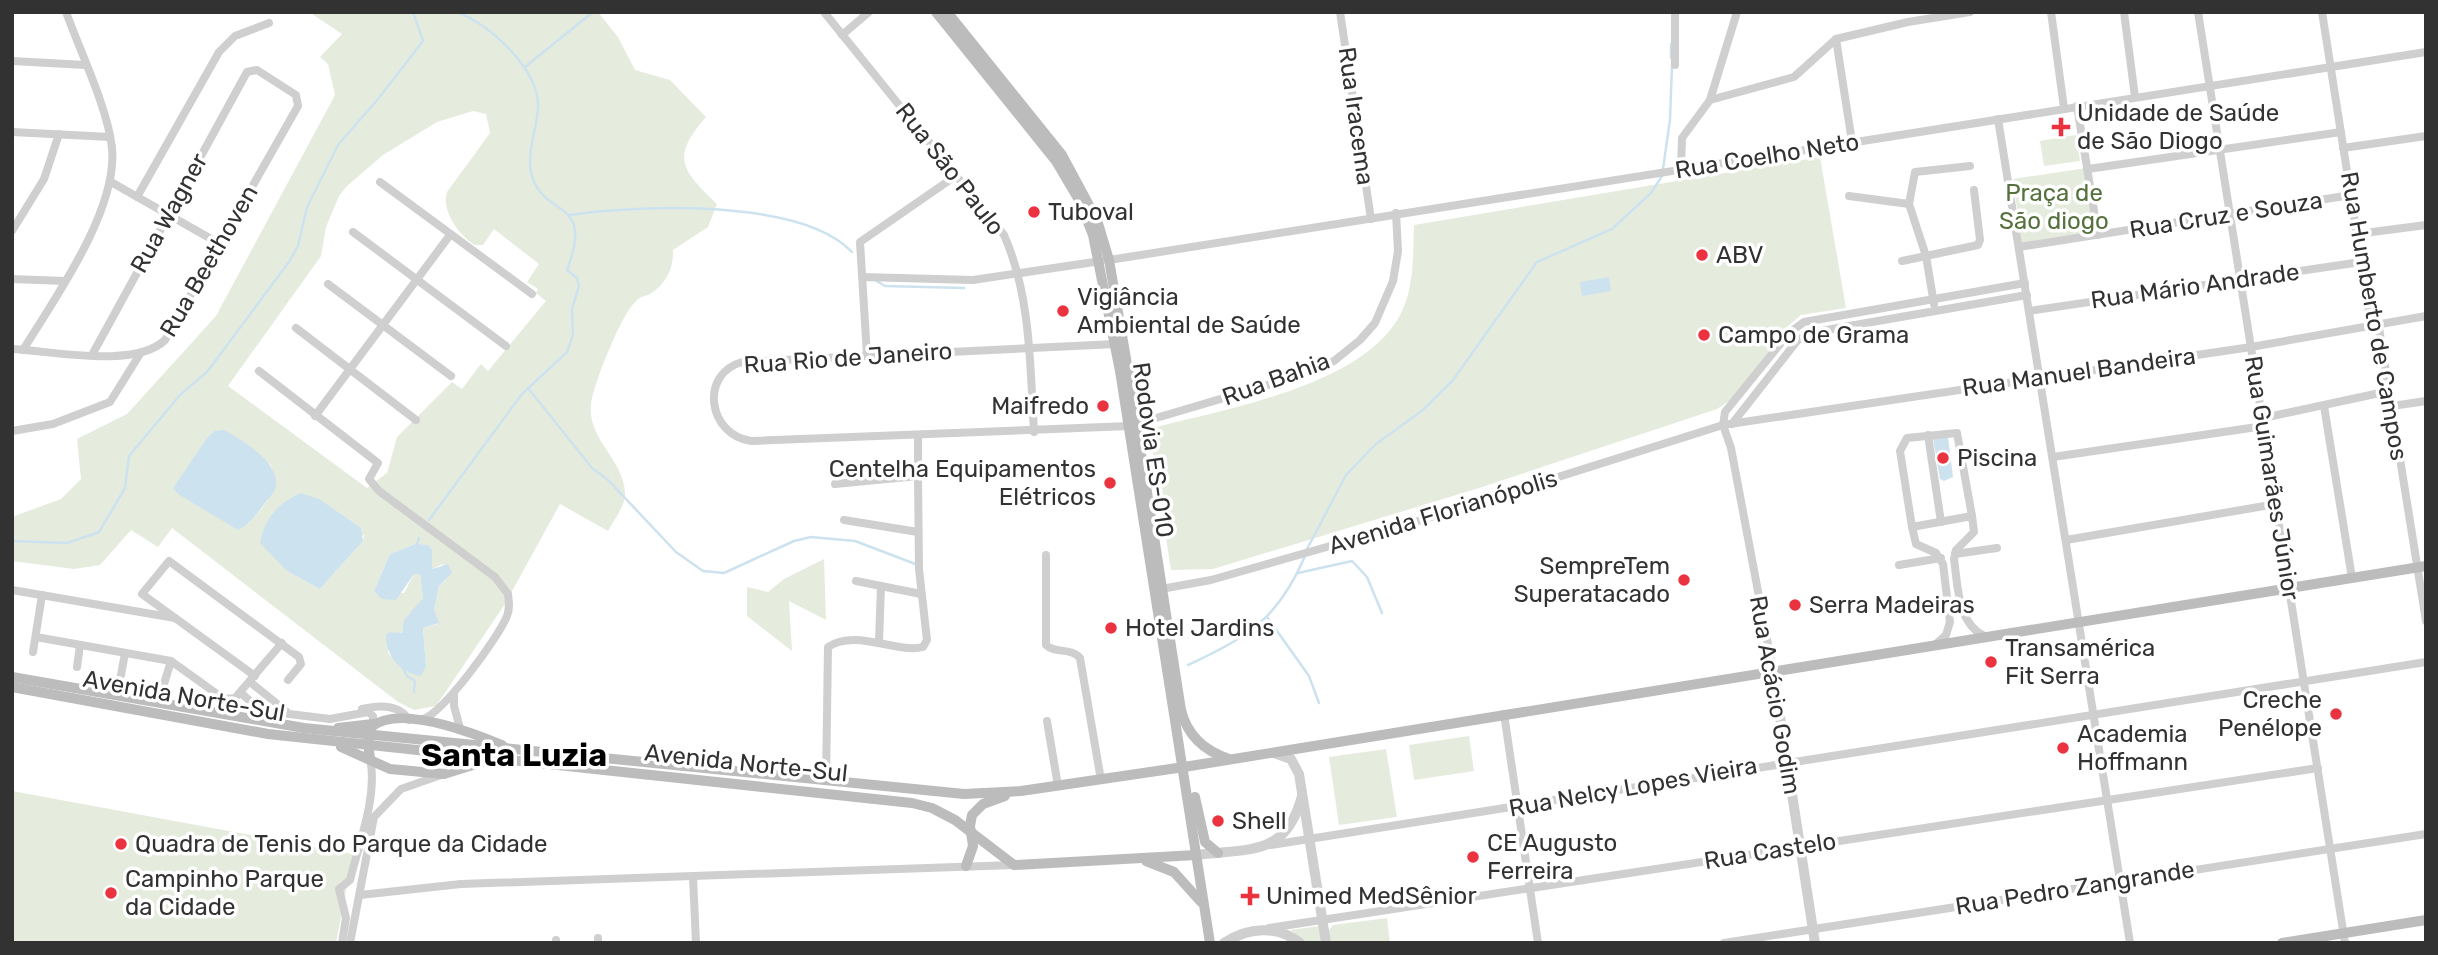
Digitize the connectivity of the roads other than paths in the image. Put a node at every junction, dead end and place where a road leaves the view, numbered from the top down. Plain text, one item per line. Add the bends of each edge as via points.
1 (66, 12) edge
2 (824, 12) edge
3 (869, 12) edge
4 (936, 12) edge
5 (947, 12) edge
6 (1340, 12) edge
7 (1675, 12) edge
8 (1737, 12) edge
9 (1970, 12) edge
10 (2051, 12) edge
11 (2124, 12) edge
12 (2198, 12) edge
13 (2322, 12) edge
14 (269, 23) dead end
15 (842, 36) junction
16 (1836, 39) junction
17 (2426, 52) edge
18 (12, 61) edge
19 (85, 65) junction
20 (1675, 65) dead end
21 (2331, 67) junction
22 (247, 72) joint
23 (2210, 86) junction
24 (2135, 97) junction
25 (1710, 100) junction
26 (2077, 106) junction
27 (2064, 108) junction
28 (1998, 119) junction
29 (12, 132) edge
30 (2341, 132) junction
31 (59, 134) junction
32 (2426, 136) edge
33 (110, 137) junction
34 (1852, 142) junction
35 (2343, 148) junction
36 (2219, 150) junction
37 (1970, 166) dead end
38 (1681, 169) junction
39 (2088, 169) junction
40 (957, 175) junction
41 (111, 182) junction
42 (380, 182) dead end
43 (1974, 190) dead end
44 (2351, 195) junction
45 (1849, 196) dead end
46 (137, 197) junction
47 (1909, 204) junction
48 (1396, 213) junction
49 (168, 214) junction
50 (2229, 215) junction
51 (1371, 219) junction
52 (2426, 225) edge
53 (12, 231) edge
54 (353, 232) dead end
55 (2098, 234) junction
56 (2357, 234) junction
57 (450, 235) junction
58 (220, 244) junction
59 (2019, 247) junction
60 (1926, 256) junction
61 (1105, 261) junction
62 (1902, 261) dead end
63 (2361, 262) junction
64 (1019, 275) junction
65 (862, 277) junction
66 (2240, 278) junction
67 (12, 279) edge
68 (417, 280) junction
69 (65, 281) junction
70 (328, 284) dead end
71 (2025, 284) junction
72 (532, 294) dead end
73 (2027, 295) junction
74 (1934, 299) junction
75 (1935, 309) junction
76 (2029, 311) junction
77 (2426, 316) edge
78 (2371, 324) junction
79 (383, 325) junction
80 (296, 328) dead end
81 (1116, 344) junction
82 (506, 346) dead end
83 (2251, 347) junction
84 (1029, 348) junction
85 (12, 349) edge
86 (23, 350) junction
87 (140, 354) junction
88 (92, 355) junction
89 (867, 355) junction
90 (1766, 364) junction
91 (350, 369) junction
92 (259, 371) dead end
93 (1774, 371) junction
94 (451, 376) dead end
95 (2040, 378) junction
96 (2389, 391) junction
97 (2426, 401) edge
98 (2324, 406) junction
99 (2392, 406) junction
100 (315, 416) junction
101 (416, 420) dead end
102 (2263, 422) junction
103 (1133, 425) junction
104 (1727, 425) junction
105 (12, 431) edge
106 (1034, 432) junction
107 (1928, 435) junction
108 (918, 436) junction
109 (2053, 457) junction
110 (918, 476) junction
111 (835, 484) dead end
112 (2276, 504) junction
113 (1972, 516) junction
114 (844, 520) dead end
115 (1941, 522) junction
116 (1912, 527) junction
117 (918, 533) junction
118 (2066, 540) junction
119 (1997, 548) dead end
120 (1955, 554) junction
121 (1046, 555) dead end
122 (1941, 558) junction
123 (1899, 565) dead end
124 (2422, 567) edge
125 (2352, 578) junction
126 (856, 581) dead end
127 (881, 586) junction
128 (1161, 589) junction
129 (2289, 589) junction
130 (12, 590) edge
131 (921, 594) junction
132 (42, 596) junction
133 (154, 602) junction
134 (149, 614) junction
135 (177, 619) junction
136 (2426, 621) edge
137 (2080, 628) junction
138 (36, 637) junction
139 (1989, 638) junction
140 (878, 641) junction
141 (282, 643) junction
142 (80, 645) junction
143 (1929, 647) junction
144 (33, 652) dead end
145 (125, 653) junction
146 (171, 662) junction
147 (2426, 662) edge
148 (77, 667) dead end
149 (1773, 671) junction
150 (121, 675) dead end
151 (12, 677) edge
152 (253, 679) junction
153 (288, 680) dead end
154 (2304, 681) junction
155 (164, 684) dead end
156 (12, 687) edge
157 (455, 691) junction
158 (241, 693) junction
159 (267, 698) junction
160 (260, 710) junction
161 (355, 713) junction
162 (293, 714) junction
163 (1504, 714) junction
164 (2093, 714) junction
165 (413, 720) junction
166 (255, 721) junction
167 (1047, 721) dead end
168 (373, 724) junction
169 (460, 727) junction
170 (304, 729) junction
171 (322, 735) junction
172 (368, 741) junction
173 (467, 750) junction
174 (514, 750) junction
175 (1265, 753) junction
176 (370, 758) junction
177 (494, 758) junction
178 (1231, 759) junction
179 (1787, 761) junction
180 (1184, 767) junction
181 (2318, 768) junction
182 (459, 771) junction
183 (444, 774) junction
184 (1101, 779) junction
185 (826, 781) junction
186 (1058, 786) junction
187 (1187, 787) junction
188 (1021, 791) junction
189 (1303, 793) junction
190 (2106, 799) junction
191 (1517, 807) junction
192 (970, 832) junction
193 (2426, 834) edge
194 (1310, 837) junction
195 (1800, 846) junction
196 (1256, 847) junction
197 (2331, 850) junction
198 (1217, 853) junction
199 (1196, 855) junction
200 (1136, 858) junction
201 (1014, 864) junction
202 (966, 866) junction
203 (693, 877) junction
204 (350, 880) junction
205 (2120, 880) junction
206 (1530, 889) junction
207 (359, 894) junction
208 (344, 904) junction
209 (1204, 909) junction
210 (2426, 920) edge
211 (1323, 922) junction
212 (1813, 929) junction
213 (1257, 930) junction
214 (2345, 938) edge
215 (342, 943) edge
216 (350, 943) edge
217 (696, 943) edge
218 (1210, 943) edge
219 (1224, 943) edge
220 (1300, 943) edge
221 (1326, 943) edge
222 (1538, 943) edge
223 (1724, 943) edge
224 (1815, 943) edge
225 (2130, 943) edge
226 (2282, 943) edge

1 - 19 street
2 - 15 street, Rua São Paulo
3 - 15 street
4 - 61 main road, Rodovia ES-010 via 1064,173
5 - 61 main road, Rodovia ES-010 via 1066,161 1097,220
6 - 51 street, Rua Iracema
7 - 20 street
8 - 25 street
9 - 16 street
10 - 27 street
11 - 24 street
12 - 23 street, Rua Guimarães Júnior
13 - 21 street, Rua Humberto de Campos
14 - 46 street via 235,36 219,52
15 - 40 street, Rua São Paulo
16 - 25 street via 1794,77
16 - 34 street
17 - 21 street, Rua Coelho Neto
18 - 19 street
19 - 33 street
21 - 23 street, Rua Coelho Neto
21 - 30 street, Rua Humberto de Campos
22 - 49 street, Rua Wagner
22 - 58 street, Rua Beethoven via 257,70 296,95 299,102
23 - 24 street, Rua Coelho Neto
23 - 36 street, Rua Guimarães Júnior
24 - 26 street, Rua Coelho Neto
25 - 38 street via 1682,138
26 - 27 street, Rua Coelho Neto
26 - 39 street
27 - 28 street, Rua Coelho Neto
28 - 34 street, Rua Coelho Neto
28 - 59 street
29 - 31 street
30 - 35 street, Rua Humberto de Campos
30 - 36 street
31 - 33 street
31 - 53 street via 44,179
32 - 35 street
33 - 41 street
34 - 38 street, Rua Coelho Neto
35 - 44 street, Rua Humberto de Campos
36 - 39 street
36 - 50 street, Rua Guimarães Júnior
37 - 47 street via 1915,172
38 - 48 street, Rua Coelho Neto
39 - 55 street
40 - 64 street, Rua São Paulo via 1004,235
40 - 65 street via 860,243
41 - 46 street
41 - 69 street via 105,204
42 - 57 street
43 - 60 street via 1978,245
44 - 50 street, Rua Cruz e Souza
44 - 56 street, Rua Humberto de Campos
45 - 47 street
46 - 49 street
47 - 60 street
48 - 51 street, Rua Coelho Neto
48 - 103 street, Rua Bahia via 1398,251 1393,281 1380,313 1360,340 1317,369
49 - 58 street
49 - 88 street, Rua Wagner
50 - 55 street, Rua Cruz e Souza
50 - 66 street, Rua Guimarães Júnior
51 - 61 street, Rua Coelho Neto
52 - 56 street
54 - 68 street
55 - 59 street, Rua Cruz e Souza
56 - 63 street, Rua Humberto de Campos
57 - 68 street
57 - 72 street
58 - 87 street, Rua Beethoven via 165,340
59 - 71 street
60 - 62 street
60 - 74 street
61 - 64 street, Rua Coelho Neto
61 - 81 main road, Rodovia ES-010
61 - 103 main road, Rodovia ES-010
63 - 66 street, Rua Mário Andrade
63 - 78 street, Rua Humberto de Campos
64 - 65 street, Rua Coelho Neto via 947,281
64 - 84 street, Rua São Paulo
65 - 89 street
66 - 76 street, Rua Mário Andrade
66 - 83 street, Rua Guimarães Júnior
67 - 69 street
68 - 79 street
68 - 82 street
69 - 86 street
70 - 79 street
71 - 73 street
71 - 74 street
73 - 75 street
73 - 76 street
74 - 75 street
74 - 90 street via 1804,322 1789,333
75 - 93 street via 1809,332
76 - 95 street
77 - 78 street, Rua Manuel Bandeira
78 - 83 street, Rua Manuel Bandeira
78 - 96 street, Rua Humberto de Campos via 2379,328
79 - 91 street
79 - 94 street
80 - 91 street
81 - 84 street, Rua Rio de Janeiro
81 - 103 main road, Rodovia ES-010
83 - 95 street, Rua Manuel Bandeira
83 - 102 street, Rua Guimarães Júnior
84 - 89 street, Rua Rio de Janeiro
84 - 106 street, Rua São Paulo
85 - 86 street, Rua Beethoven
86 - 88 street, Rua Beethoven
87 - 88 street, Rua Beethoven
87 - 105 street via 115,397 101,407
89 - 108 street, Rua Rio de Janeiro via 732,365 714,396 718,420 731,435 751,441
90 - 93 street
90 - 104 street via 1725,412
91 - 100 street
91 - 101 street
92 - 100 street
93 - 104 street
95 - 104 street, Rua Manuel Bandeira
95 - 109 street
96 - 98 street
96 - 99 street, Rua Humberto de Campos
97 - 99 street
98 - 102 street
98 - 125 street
99 - 124 street, Rua Humberto de Campos
100 - 157 street via 378,463 369,480 379,491 495,577 508,594 506,617
102 - 109 street
102 - 112 street, Rua Guimarães Júnior
103 - 106 street, Rua Rio de Janeiro
103 - 128 main road, Rodovia ES-010
103 - 180 main road, Rodovia ES-010 via 1160,638
104 - 128 street, Avenida Florianópolis via 1425,519 1211,580
104 - 149 street, Rua Acácio Godim
106 - 108 street, Rua Rio de Janeiro
107 - 113 street via 1953,431 1959,437
107 - 115 street
107 - 116 street via 1901,443
108 - 110 street
109 - 118 street
110 - 111 street
110 - 117 street
112 - 118 street
112 - 129 street, Rua Guimarães Júnior
113 - 115 street
113 - 120 street via 1974,532
114 - 117 street
115 - 116 street
116 - 122 street via 1916,544
117 - 131 street
118 - 137 street
119 - 120 street
120 - 139 street via 1965,616 1976,632
121 - 184 street via 1046,645 1080,658
122 - 123 street
122 - 143 street via 1950,622 1946,635
124 - 125 main road
124 - 136 street, Rua Humberto de Campos
125 - 129 main road
126 - 127 street
127 - 131 street
127 - 140 street
128 - 178 main road, Rodovia ES-010 via 1183,720 1207,749
129 - 137 main road
129 - 154 street, Rua Guimarães Júnior
130 - 132 street
131 - 140 street via 927,640 923,647
132 - 134 street
132 - 138 street
133 - 134 street
133 - 135 street
133 - 141 street via 142,594 169,561
134 - 135 street
135 - 152 street
137 - 139 main road
137 - 164 street
138 - 142 street
138 - 144 street
139 - 143 main road
140 - 185 street via 834,643 827,650
141 - 152 street
141 - 153 street via 301,660
142 - 145 street
142 - 148 street
143 - 149 main road
145 - 146 street
145 - 150 street
146 - 155 street
146 - 158 street via 224,699
147 - 154 street, Rua Nelcy Lopes Vieira
149 - 163 main road
149 - 179 street, Rua Acácio Godim
151 - 166 main road, Avenida Norte-Sul
152 - 158 street
152 - 159 street
154 - 164 street, Rua Nelcy Lopes Vieira
154 - 181 street, Rua Guimarães Júnior
156 - 171 main road, Avenida Norte-Sul
157 - 165 street via 435,713
157 - 169 street
158 - 160 street
159 - 160 street
159 - 162 street
160 - 162 street
160 - 166 street
161 - 162 street via 330,719
161 - 165 street via 387,706
161 - 168 street via 370,713
162 - 170 main road
163 - 175 main road
163 - 191 street
164 - 179 street, Rua Nelcy Lopes Vieira
164 - 190 street
165 - 168 main road
165 - 169 main road
166 - 170 main road, Avenida Norte-Sul
167 - 186 street
168 - 171 main road
168 - 172 main road
169 - 173 main road via 467,737
169 - 174 main road
170 - 171 main road, Avenida Norte-Sul
171 - 172 main road, Avenida Norte-Sul
171 - 176 main road
172 - 173 main road, Avenida Norte-Sul
172 - 176 main road
173 - 174 main road, Avenida Norte-Sul
173 - 177 main road, Avenida Norte-Sul
173 - 182 main road
174 - 185 main road, Avenida Norte-Sul
175 - 178 main road
175 - 189 street via 1291,759
176 - 183 main road via 390,769
176 - 204 street via 370,793
177 - 182 main road
177 - 192 main road, Avenida Norte-Sul via 912,803 938,811
178 - 180 main road
179 - 191 street, Rua Nelcy Lopes Vieira
179 - 195 street, Rua Acácio Godim
180 - 184 main road, Avenida Norte-Sul
180 - 187 main road, Rodovia ES-010
181 - 190 street, Rua Castelo
181 - 197 street, Rua Guimarães Júnior
182 - 183 main road
183 - 207 street via 401,789 378,810
184 - 186 main road, Avenida Norte-Sul
185 - 188 main road, Avenida Norte-Sul via 939,794
186 - 188 main road, Avenida Norte-Sul
187 - 198 main road via 1194,794 1205,842
187 - 199 main road, Rodovia ES-010
188 - 192 main road via 978,807
189 - 194 street
189 - 196 street via 1286,835
190 - 195 street, Rua Castelo
190 - 205 street
191 - 194 street, Rua Nelcy Lopes Vieira
191 - 206 street
192 - 201 main road, Avenida Norte-Sul
192 - 202 main road via 973,846
193 - 197 street, Rua Pedro Zangrande
194 - 196 street, Rua Nelcy Lopes Vieira
194 - 211 street
195 - 206 street, Rua Castelo
195 - 212 street, Rua Acácio Godim
196 - 198 street
197 - 205 street, Rua Pedro Zangrande
197 - 214 street, Rua Guimarães Júnior
198 - 199 street
199 - 200 main road
199 - 209 main road, Rodovia ES-010
200 - 201 main road
200 - 209 main road via 1174,872
201 - 202 street
202 - 203 street
203 - 207 street via 461,884
203 - 217 street
204 - 207 street
204 - 208 street via 339,889
205 - 212 street, Rua Pedro Zangrande
205 - 225 street
206 - 211 street, Rua Castelo
206 - 222 street
207 - 208 street
207 - 216 street
208 - 215 street
209 - 218 main road, Rodovia ES-010
210 - 214 main road
211 - 213 street, Rua Castelo
211 - 221 street
212 - 223 street, Rua Pedro Zangrande
212 - 224 street, Rua Acácio Godim
213 - 219 street, Rua Castelo
213 - 220 street via 1285,933
214 - 226 main road

